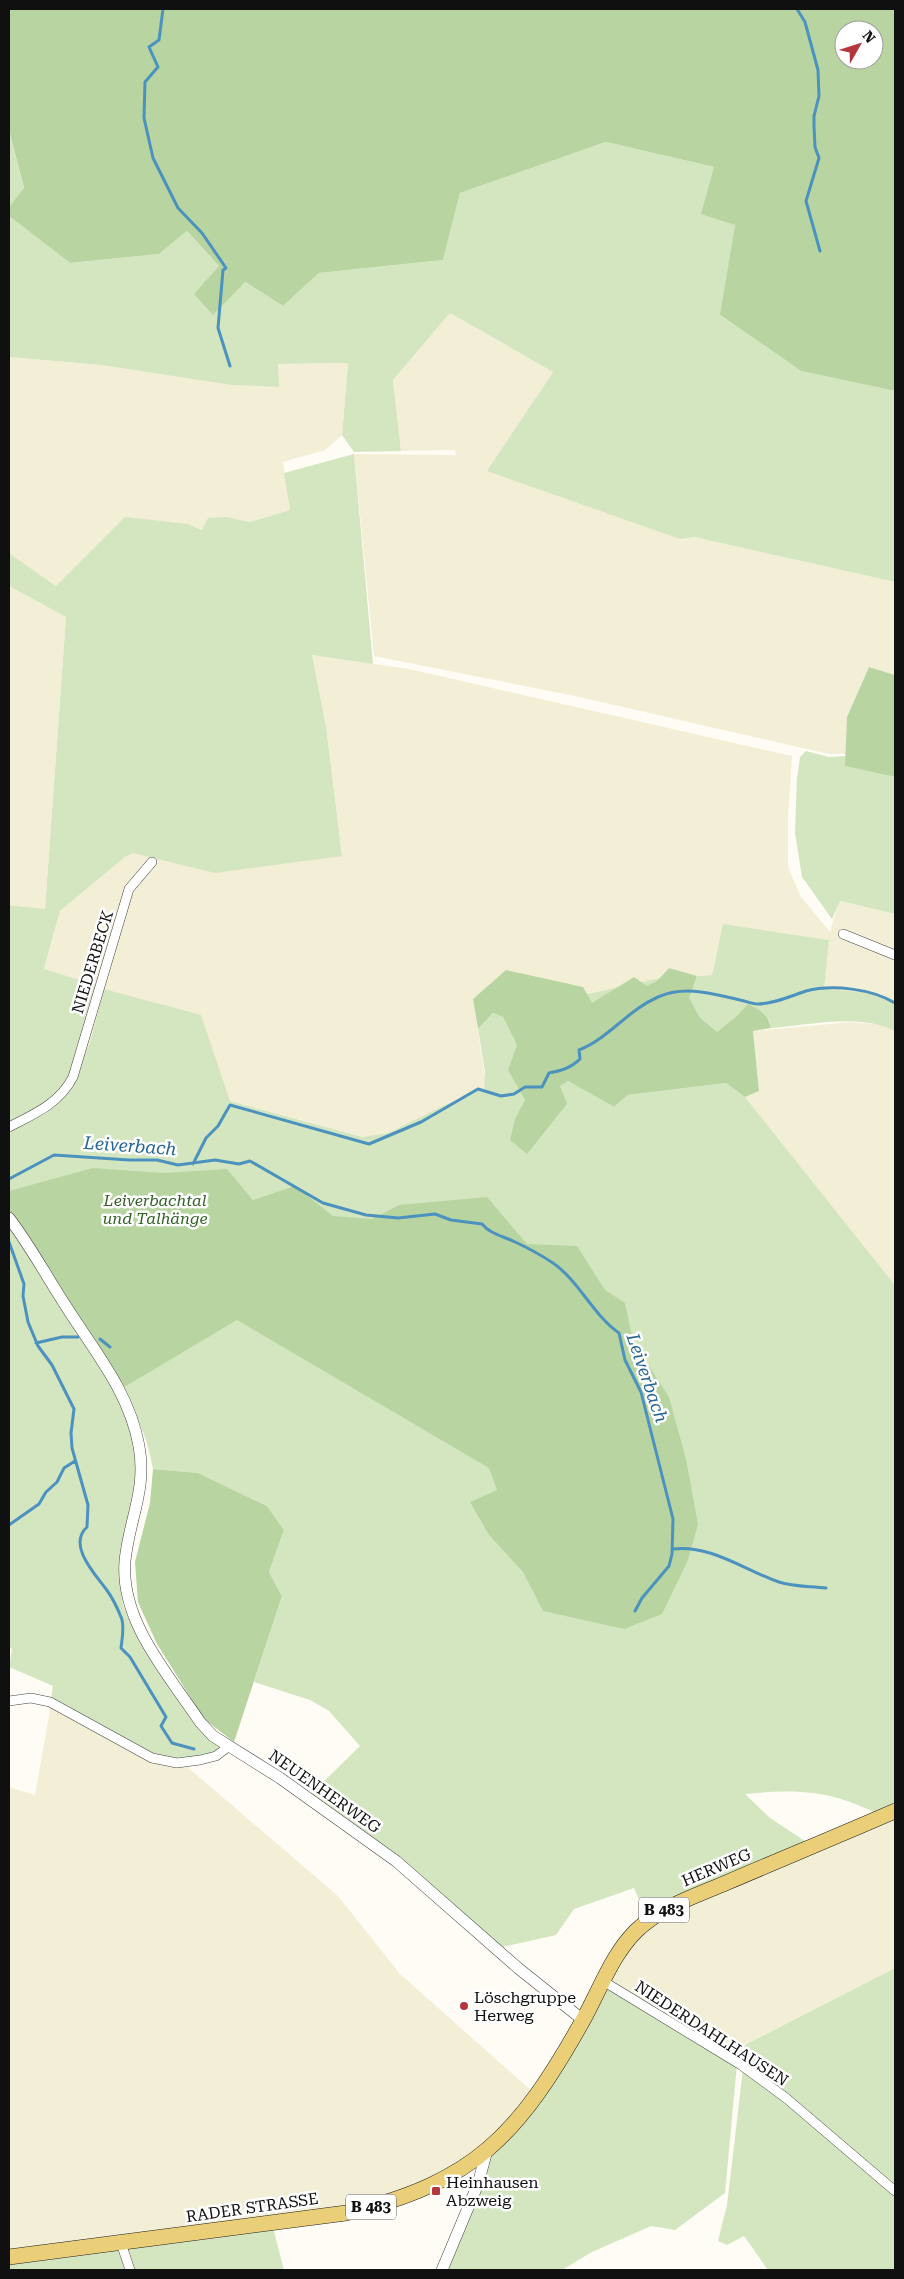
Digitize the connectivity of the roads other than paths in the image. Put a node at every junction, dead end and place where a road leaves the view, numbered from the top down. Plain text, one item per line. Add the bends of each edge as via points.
1 (152, 862) dead end
2 (844, 934) dead end
3 (895, 956) edge
4 (9, 1128) edge
5 (9, 1218) edge
6 (9, 1700) edge
7 (228, 1747) junction
8 (895, 1811) edge
9 (603, 1981) junction
10 (583, 2020) junction
11 (487, 2150) junction
12 (895, 2191) edge
13 (121, 2242) junction
14 (9, 2257) edge
15 (130, 2270) edge
16 (442, 2270) edge

1 - 4 street, NIEDERBECK via 129,889 73,1077 57,1099
2 - 3 street
5 - 7 street, NEUENHERWEG via 96,1350 126,1404 135,1429 142,1479 125,1560 125,1584 133,1617 200,1722
6 - 7 street via 31,1698 50,1702 152,1758 177,1763 216,1756
7 - 10 street, NEUENHERWEG via 280,1778 396,1861
8 - 9 main road, HERWEG / B 483 via 664,1910 626,1943
9 - 10 main road, HERWEG / B 483
9 - 12 street, NIEDERDAHLHAUSEN via 741,2065 786,2098
10 - 11 main road, HERWEG / B 483 via 526,2111
11 - 13 main road, RADER STRASSE / B 483 via 446,2179 384,2204 346,2213
11 - 16 street via 478,2184
13 - 14 main road, RADER STRASSE / B 483
13 - 15 street

